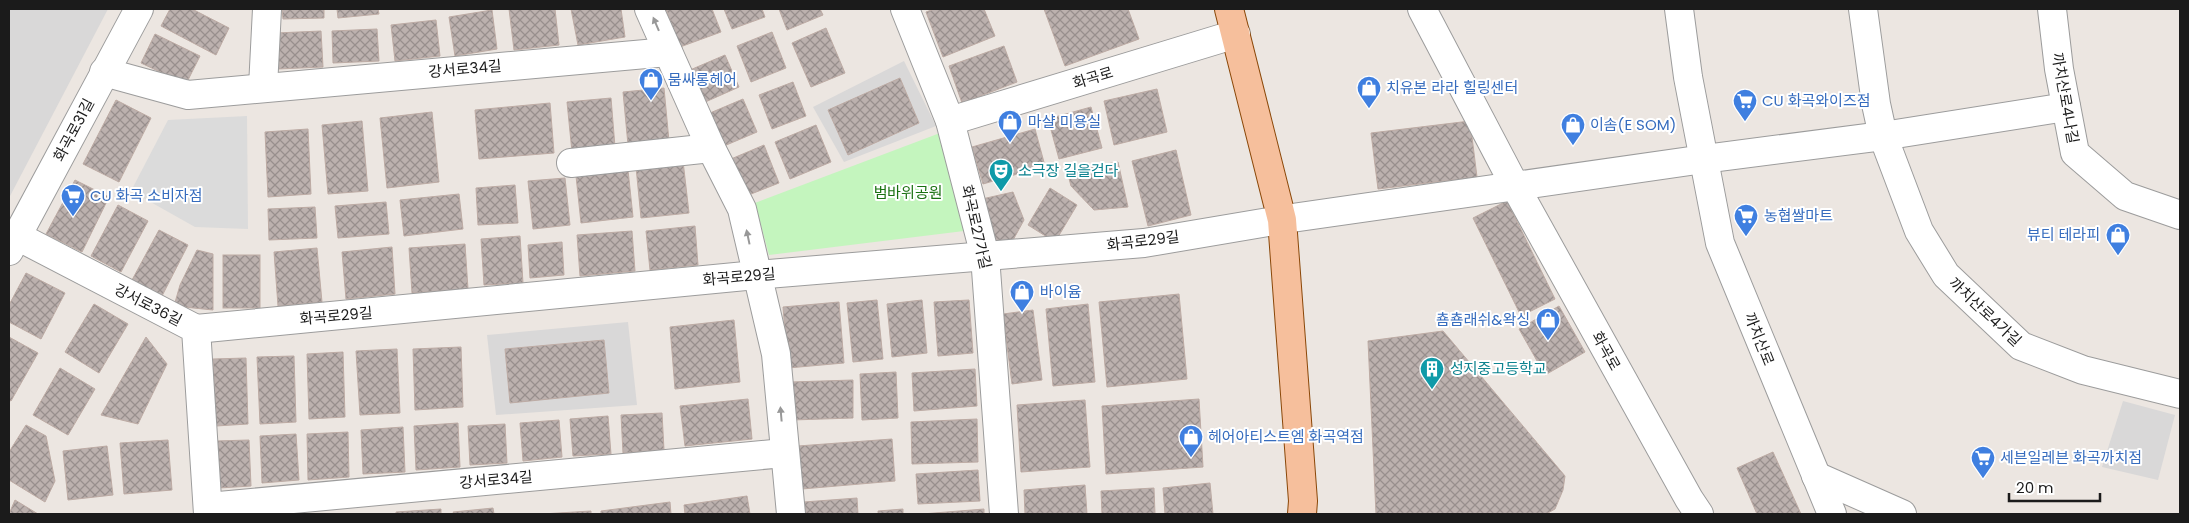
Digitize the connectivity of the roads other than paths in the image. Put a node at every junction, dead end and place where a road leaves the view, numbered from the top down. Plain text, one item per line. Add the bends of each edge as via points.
1 (139, 9) edge
2 (267, 9) edge
3 (649, 9) edge
4 (905, 9) edge
5 (1422, 9) edge
6 (1679, 9) edge
7 (1863, 9) edge
8 (2052, 9) edge
9 (1232, 22) edge
10 (668, 52) junction
11 (104, 72) junction
12 (263, 87) junction
13 (2066, 107) junction
14 (950, 121) junction
15 (1883, 136) junction
16 (711, 148) junction
17 (1704, 159) junction
18 (571, 163) dead end
19 (1515, 186) junction
20 (2180, 215) edge
21 (1282, 220) junction
22 (13, 244) edge
23 (986, 256) junction
24 (756, 275) junction
25 (196, 329) junction
26 (2180, 394) edge
27 (784, 453) junction
28 (1816, 476) junction
29 (208, 511) edge
30 (792, 514) edge
31 (1004, 514) edge
32 (1302, 514) edge
33 (1699, 514) edge
34 (1832, 514) edge
35 (1902, 514) edge

1 - 11 street, 화곡로31길
2 - 12 street
10 -> 3 street
4 - 14 street, 화곡로27가길
5 - 19 street, 화곡로
6 - 17 street, 까치산로
7 - 15 street, 까치산로4가길
8 - 13 street, 까치산로4나길
9 - 14 street, 화곡로
9 - 21 main road, 화곡로
10 - 12 street, 강서로34길
10 - 16 street
11 - 12 street, 강서로34길 via 188,95
11 - 22 street, 화곡로31길
13 - 15 street
13 - 20 street, 까치산로4나길 via 2075,154 2125,196
14 - 23 street, 화곡로27가길
15 - 17 street
15 - 26 street, 까치산로4가길 via 1919,231 1946,275 2021,346 2082,370
16 - 18 street
24 -> 16 street via 742,210
17 - 19 street
17 - 28 street, 까치산로 via 1720,243
19 - 21 street
19 - 33 street, 화곡로
21 - 23 street, 화곡로29길 via 1144,243
21 - 32 main road, 화곡로
22 - 25 street, 강서로36길
23 - 24 street, 화곡로29길
23 - 31 street, 화곡로27가길
24 - 25 street, 화곡로29길
27 -> 24 street via 776,354
25 - 29 street, 강서로36길
27 - 29 street, 강서로34길
27 - 30 street
28 - 34 street, 까치산로
28 - 35 street

